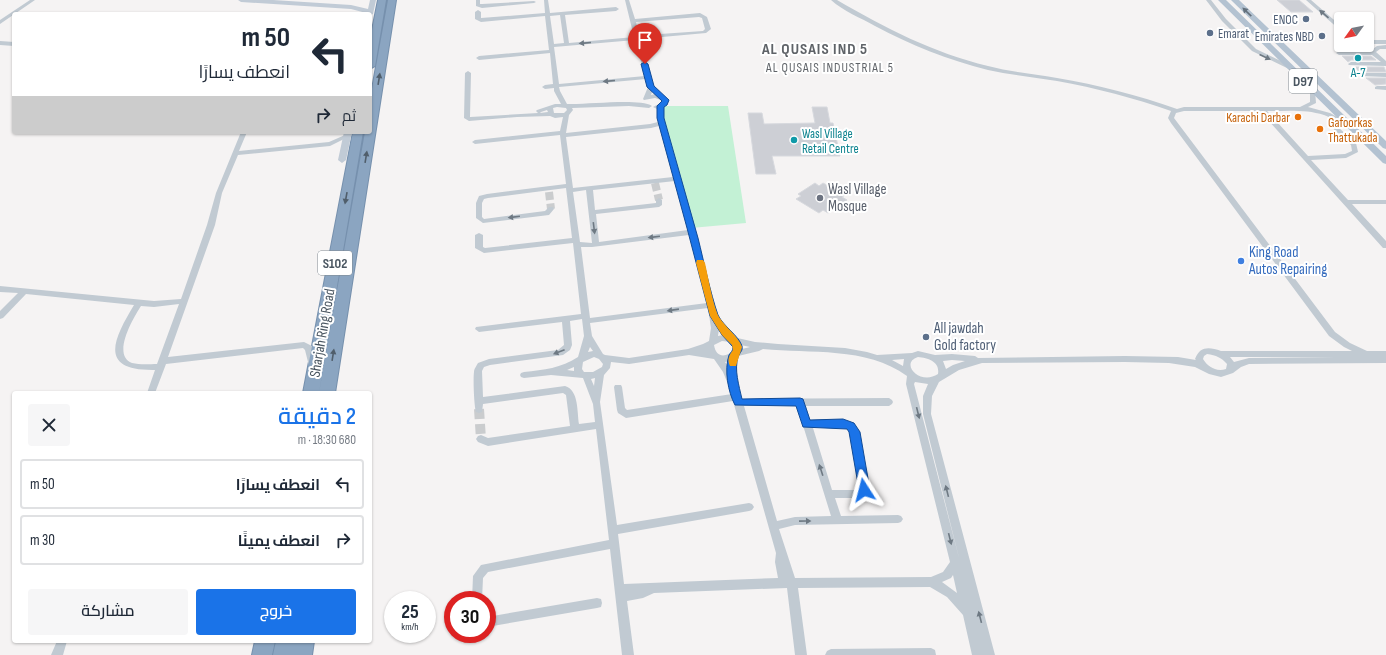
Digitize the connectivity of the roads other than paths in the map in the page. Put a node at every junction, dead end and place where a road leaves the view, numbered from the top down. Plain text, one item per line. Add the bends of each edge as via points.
1 (33, 0) edge
2 (241, 0) edge
3 (310, 0) edge
4 (373, 0) edge
5 (382, 0) edge
6 (392, 0) edge
7 (478, 0) edge
8 (546, 0) edge
9 (627, 0) edge
10 (833, 0) edge
11 (1208, 0) edge
12 (1222, 0) edge
13 (1235, 0) edge
14 (1308, 0) edge
15 (534, 2) dead end
16 (356, 4) junction
17 (616, 9) dead end
18 (15, 12) edge
19 (367, 12) edge
20 (370, 12) edge
21 (478, 12) dead end
22 (12, 14) edge
23 (562, 14) junction
24 (548, 15) junction
25 (632, 20) junction
26 (0, 22) edge
27 (1334, 23) edge
28 (1246, 24) junction
29 (637, 37) junction
30 (1374, 42) edge
31 (1386, 42) edge
32 (0, 43) edge
33 (12, 44) edge
34 (567, 44) junction
35 (552, 48) junction
36 (1386, 48) edge
37 (1339, 53) dead end
38 (1374, 53) junction
39 (372, 55) edge
40 (479, 58) dead end
41 (1385, 63) edge
42 (1351, 64) dead end
43 (1290, 68) junction
44 (468, 74) dead end
45 (1386, 75) edge
46 (1364, 76) dead end
47 (648, 77) junction
48 (545, 86) dead end
49 (651, 87) junction
50 (557, 88) junction
51 (1378, 88) dead end
52 (1386, 88) edge
53 (1313, 91) junction
54 (660, 96) junction
55 (646, 98) junction
56 (628, 104) junction
57 (566, 106) junction
58 (651, 106) junction
59 (660, 106) junction
60 (596, 107) junction
61 (1260, 108) junction
62 (1300, 108) junction
63 (553, 111) junction
64 (1174, 113) junction
65 (567, 114) junction
66 (372, 120) edge
67 (661, 121) junction
68 (1329, 122) dead end
69 (1352, 128) junction
70 (1368, 129) junction
71 (243, 134) edge
72 (349, 134) edge
73 (351, 134) edge
74 (351, 134) edge
75 (370, 134) edge
76 (563, 134) junction
77 (475, 142) dead end
78 (1386, 142) edge
79 (330, 144) junction
80 (1386, 146) edge
81 (237, 153) junction
82 (1386, 154) edge
83 (343, 155) junction
84 (1305, 158) junction
85 (1386, 161) edge
86 (351, 171) junction
87 (677, 179) junction
88 (570, 188) junction
89 (589, 188) junction
90 (659, 200) dead end
91 (1346, 202) junction
92 (1386, 202) edge
93 (550, 209) dead end
94 (592, 212) junction
95 (692, 232) junction
96 (479, 235) dead end
97 (576, 242) junction
98 (596, 244) junction
99 (1386, 246) edge
100 (0, 289) edge
101 (24, 292) junction
102 (184, 301) junction
103 (138, 303) junction
104 (711, 305) junction
105 (0, 316) edge
106 (714, 316) junction
107 (566, 318) junction
108 (586, 318) junction
109 (479, 329) dead end
110 (1332, 334) junction
111 (588, 336) junction
112 (731, 339) junction
113 (712, 342) junction
114 (769, 347) junction
115 (689, 352) junction
116 (1201, 354) junction
117 (1221, 354) junction
118 (1332, 354) junction
119 (1366, 354) junction
120 (1386, 354) edge
121 (735, 355) junction
122 (715, 356) junction
123 (912, 356) junction
124 (601, 357) junction
125 (877, 357) junction
126 (933, 358) junction
127 (1125, 359) junction
128 (580, 360) junction
129 (982, 360) junction
130 (1386, 360) edge
131 (629, 361) junction
132 (161, 364) junction
133 (316, 367) junction
134 (1205, 367) junction
135 (1231, 369) junction
136 (551, 372) junction
137 (602, 373) junction
138 (910, 374) junction
139 (524, 376) dead end
140 (584, 376) junction
141 (939, 379) junction
142 (733, 384) junction
143 (618, 387) dead end
144 (152, 391) edge
145 (311, 391) edge
146 (327, 391) edge
147 (738, 400) junction
148 (800, 402) junction
149 (889, 402) dead end
150 (597, 404) junction
151 (807, 424) junction
152 (599, 425) junction
153 (575, 429) junction
154 (481, 439) dead end
155 (829, 494) junction
156 (749, 507) dead end
157 (898, 519) dead end
158 (837, 520) junction
159 (773, 527) junction
160 (612, 530) junction
161 (614, 544) junction
162 (956, 562) junction
163 (931, 582) junction
164 (787, 583) junction
165 (477, 591) edge
166 (620, 593) junction
167 (596, 603) dead end
168 (969, 619) junction
169 (496, 620) edge
170 (61, 643) edge
171 (265, 643) edge
172 (286, 643) edge
173 (304, 643) edge
174 (931, 654) dead end
175 (57, 655) edge
176 (262, 655) edge
177 (284, 655) edge
178 (302, 655) edge
179 (628, 655) edge
180 (801, 655) edge
181 (831, 655) edge
182 (978, 655) edge
183 (989, 655) edge

1 - 18 street
2 - 16 main road
3 - 16 main road
4 - 20 main road
5 - 39 highway
66 -> 6 highway, Sharjah Ring Road / S102
7 - 15 street via 478,5 482,6
8 - 24 street
9 - 25 street
10 - 64 street via 906,40 958,60 1005,72 1086,85 1148,101
11 -> 43 street via 1254,50
12 - 28 main road, D97
70 -> 13 main road, D97
27 -> 14 street
16 - 19 main road
17 - 23 street
21 - 24 street via 478,19 481,20
22 - 26 street
23 - 24 street
23 - 34 street
24 - 35 street
25 - 29 street
25 - 29 street via 702,16 708,30
28 - 43 main road, D97
28 - 82 main road via 1280,51
29 -> 34 street
29 - 47 street
30 - 31 street
32 - 33 street
34 - 35 street
35 - 40 street
35 - 50 street
36 - 38 street via 1375,49
36 - 41 street via 1379,53
37 - 38 street
38 - 41 street
41 - 42 street
43 - 53 main road, D97
44 - 63 street via 467,118 473,120
45 - 46 street
47 - 49 street
47 -> 50 street
48 - 50 street
49 - 54 street
49 - 55 street
50 - 57 street
50 - 63 street
51 - 52 street
53 - 62 street via 1313,102
53 - 69 main road, D97
54 - 55 street
54 - 59 street via 665,102
55 - 56 street
55 - 58 street via 645,103
56 - 58 street
56 - 60 street
57 - 60 street
57 - 63 street
57 - 65 street via 570,110
58 - 59 street
58 - 67 street
59 - 67 street
60 - 65 street
61 - 62 street
61 - 64 street via 1184,109
61 - 84 street
62 - 69 street via 1328,114
63 - 65 street
63 - 76 street
64 - 110 street via 1174,124
65 - 76 street
67 - 76 street via 651,126
67 - 87 street
68 - 84 street via 1354,144 1355,152 1346,156
69 - 85 main road, D97
70 - 78 main road
70 - 80 main road, D97
71 - 81 street
72 - 79 street
73 - 83 main road
74 - 86 highway, Sharjah Ring Road / S102
146 -> 75 highway, Sharjah Ring Road / S102
76 - 77 street
76 - 88 street
79 - 81 street
79 - 83 street via 339,146
81 - 102 street via 219,193 211,225
83 - 86 highway
84 - 91 street
86 -> 133 highway, Sharjah Ring Road / S102
87 - 89 street
87 - 95 street
88 - 89 street
93 -> 88 street via 547,213 483,221 479,218 479,203 481,198 487,196
88 - 97 street
89 - 94 street
90 - 94 street via 659,204
91 - 92 street
91 - 99 street
94 -> 98 street
95 -> 98 street
95 - 104 street
96 - 97 street via 479,248 484,252
97 - 98 street
97 - 108 street
100 - 101 street
101 - 103 street
101 - 105 street
102 - 103 street via 162,304
102 - 132 street
103 - 132 street via 123,333 120,359 128,365
104 - 106 street
104 -> 108 street
106 - 112 street
106 - 113 street
107 - 108 street
107 - 109 street
107 -> 153 street via 568,345 564,351 485,362 478,368 478,405 565,389 570,394
108 - 111 street
110 - 118 street via 1335,345
110 - 119 street
111 - 124 street
111 - 128 street
112 - 113 street via 721,337
112 - 114 street
112 - 121 street via 738,347
113 - 115 street
113 - 122 street via 711,352
114 - 121 street
114 - 125 street via 836,350
115 - 122 street
115 - 131 street
116 - 117 street via 1209,351
116 - 127 street via 1188,357
116 - 134 street via 1200,361
117 - 118 street
117 - 135 street via 1230,362
118 - 119 street
119 - 120 street
121 - 122 street via 726,359
121 - 142 street
122 - 142 street via 727,370
123 - 125 street
123 - 126 street via 924,354
123 - 138 street via 906,365
124 - 128 street via 590,354
124 - 131 street
124 - 137 street via 606,364
125 - 138 street
126 - 129 street
126 - 141 street via 938,360 944,371
127 - 129 street
127 - 134 street via 1184,361
128 - 136 street
128 - 140 street via 578,368
129 - 141 street via 960,365
130 - 135 street via 1249,361
131 - 137 street
132 - 133 street via 304,345 309,348 312,362
132 - 144 street
133 - 145 highway, Sharjah Ring Road / S102
134 - 135 street via 1222,374 1228,373
136 - 139 street
136 - 140 street
137 - 140 street
137 - 150 street
138 - 141 street via 925,382
138 -> 162 street via 910,384
140 - 150 street
183 -> 141 street via 927,414 927,394
142 - 147 street
143 - 147 street via 621,410 626,414
147 - 148 street
147 - 159 street
148 - 149 street
148 - 151 street
150 - 152 street
155 -> 151 street
151 - 155 street via 847,424 853,428 864,490 860,494
152 - 153 street
152 - 160 street
153 - 154 street via 488,442
155 - 158 street
156 - 160 street
157 - 158 street
159 -> 158 street via 795,521
159 - 164 street
160 - 161 street
161 - 165 street via 485,568 478,576
161 - 166 street
162 - 163 street via 946,575
162 - 168 street
163 - 164 street
163 - 168 street via 950,593 965,609
164 - 166 street via 653,588 643,593
164 - 180 street
166 - 179 street
167 - 169 street
168 - 182 street
170 - 175 street
171 - 176 highway
172 - 177 highway
173 - 178 highway
174 - 181 street

